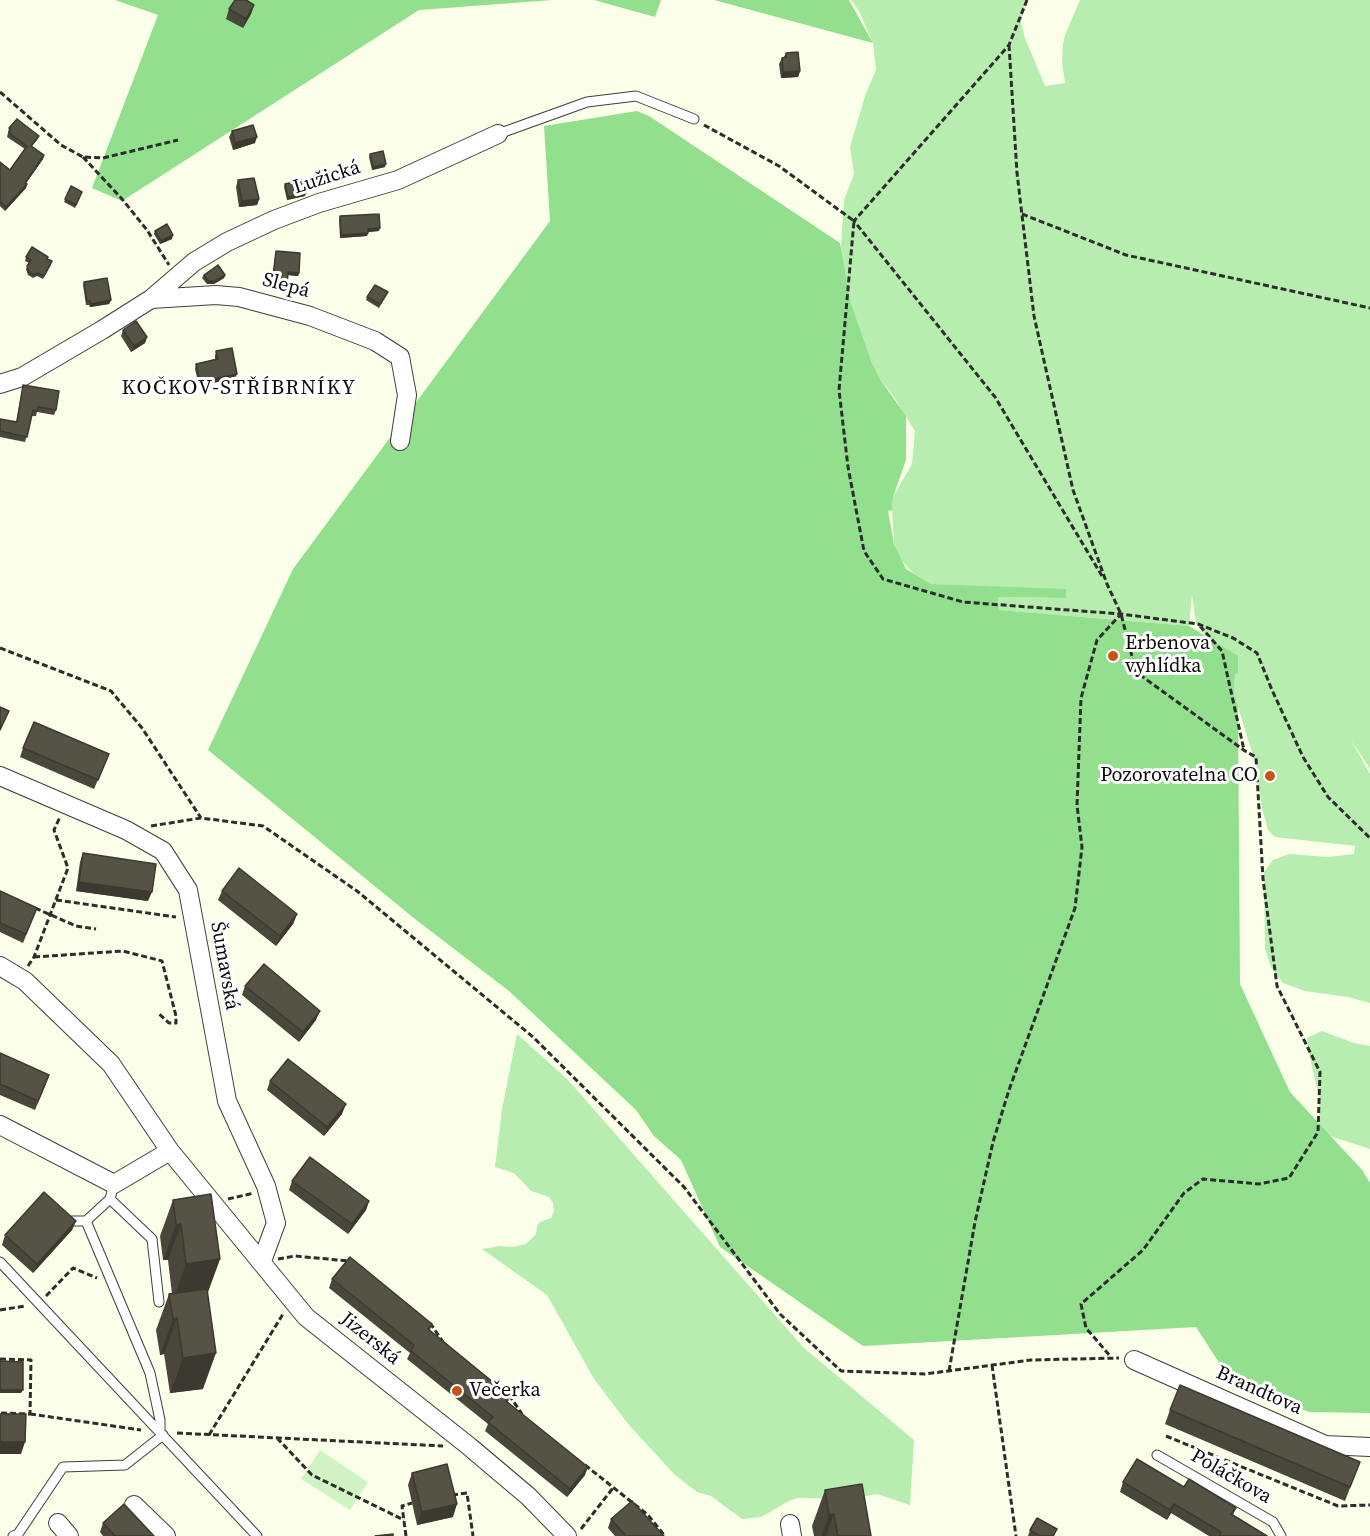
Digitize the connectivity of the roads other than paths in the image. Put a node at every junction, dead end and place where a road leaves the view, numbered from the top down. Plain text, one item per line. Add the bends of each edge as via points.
1 (694, 119) road end
2 (498, 134) joint
3 (151, 299) junction
4 (0, 384) edge
5 (400, 441) dead end
6 (0, 776) edge
7 (0, 966) edge
8 (0, 1125) edge
9 (170, 1151) junction
10 (112, 1192) junction
11 (72, 1221) edge
12 (86, 1221) junction
13 (262, 1261) junction
14 (0, 1262) edge
15 (159, 1302) dead end
16 (1134, 1360) dead end
17 (161, 1434) junction
18 (1370, 1448) edge
19 (1157, 1455) dead end
20 (134, 1505) dead end
21 (14, 1536) edge
22 (166, 1536) edge
23 (257, 1536) edge
24 (567, 1536) edge
25 (1281, 1536) edge

1 - 2 lane, Lužická via 636,96 586,102
2 - 3 street, Lužická via 399,180 329,200 227,242 194,262
3 - 4 street, Lužická via 47,363
3 - 5 street, Slepá via 239,297 310,316 375,341 400,357 407,394
6 - 13 street, Šumavská via 126,830 163,851 188,890 227,1101 267,1190 276,1223
7 - 9 street, Jizerská via 20,978 111,1064
8 - 10 street
9 - 10 street
9 - 13 street, Jizerská
10 - 12 lane
10 - 15 lane via 152,1239
11 - 12 lane
12 - 17 lane via 150,1374
13 - 24 street, Jizerská via 306,1317 470,1447
14 - 17 lane
16 - 18 street, Brandtova via 1325,1445
17 - 21 lane via 124,1465 63,1467
17 - 23 lane
19 - 25 lane, Poláčkova via 1273,1522
20 - 22 street

